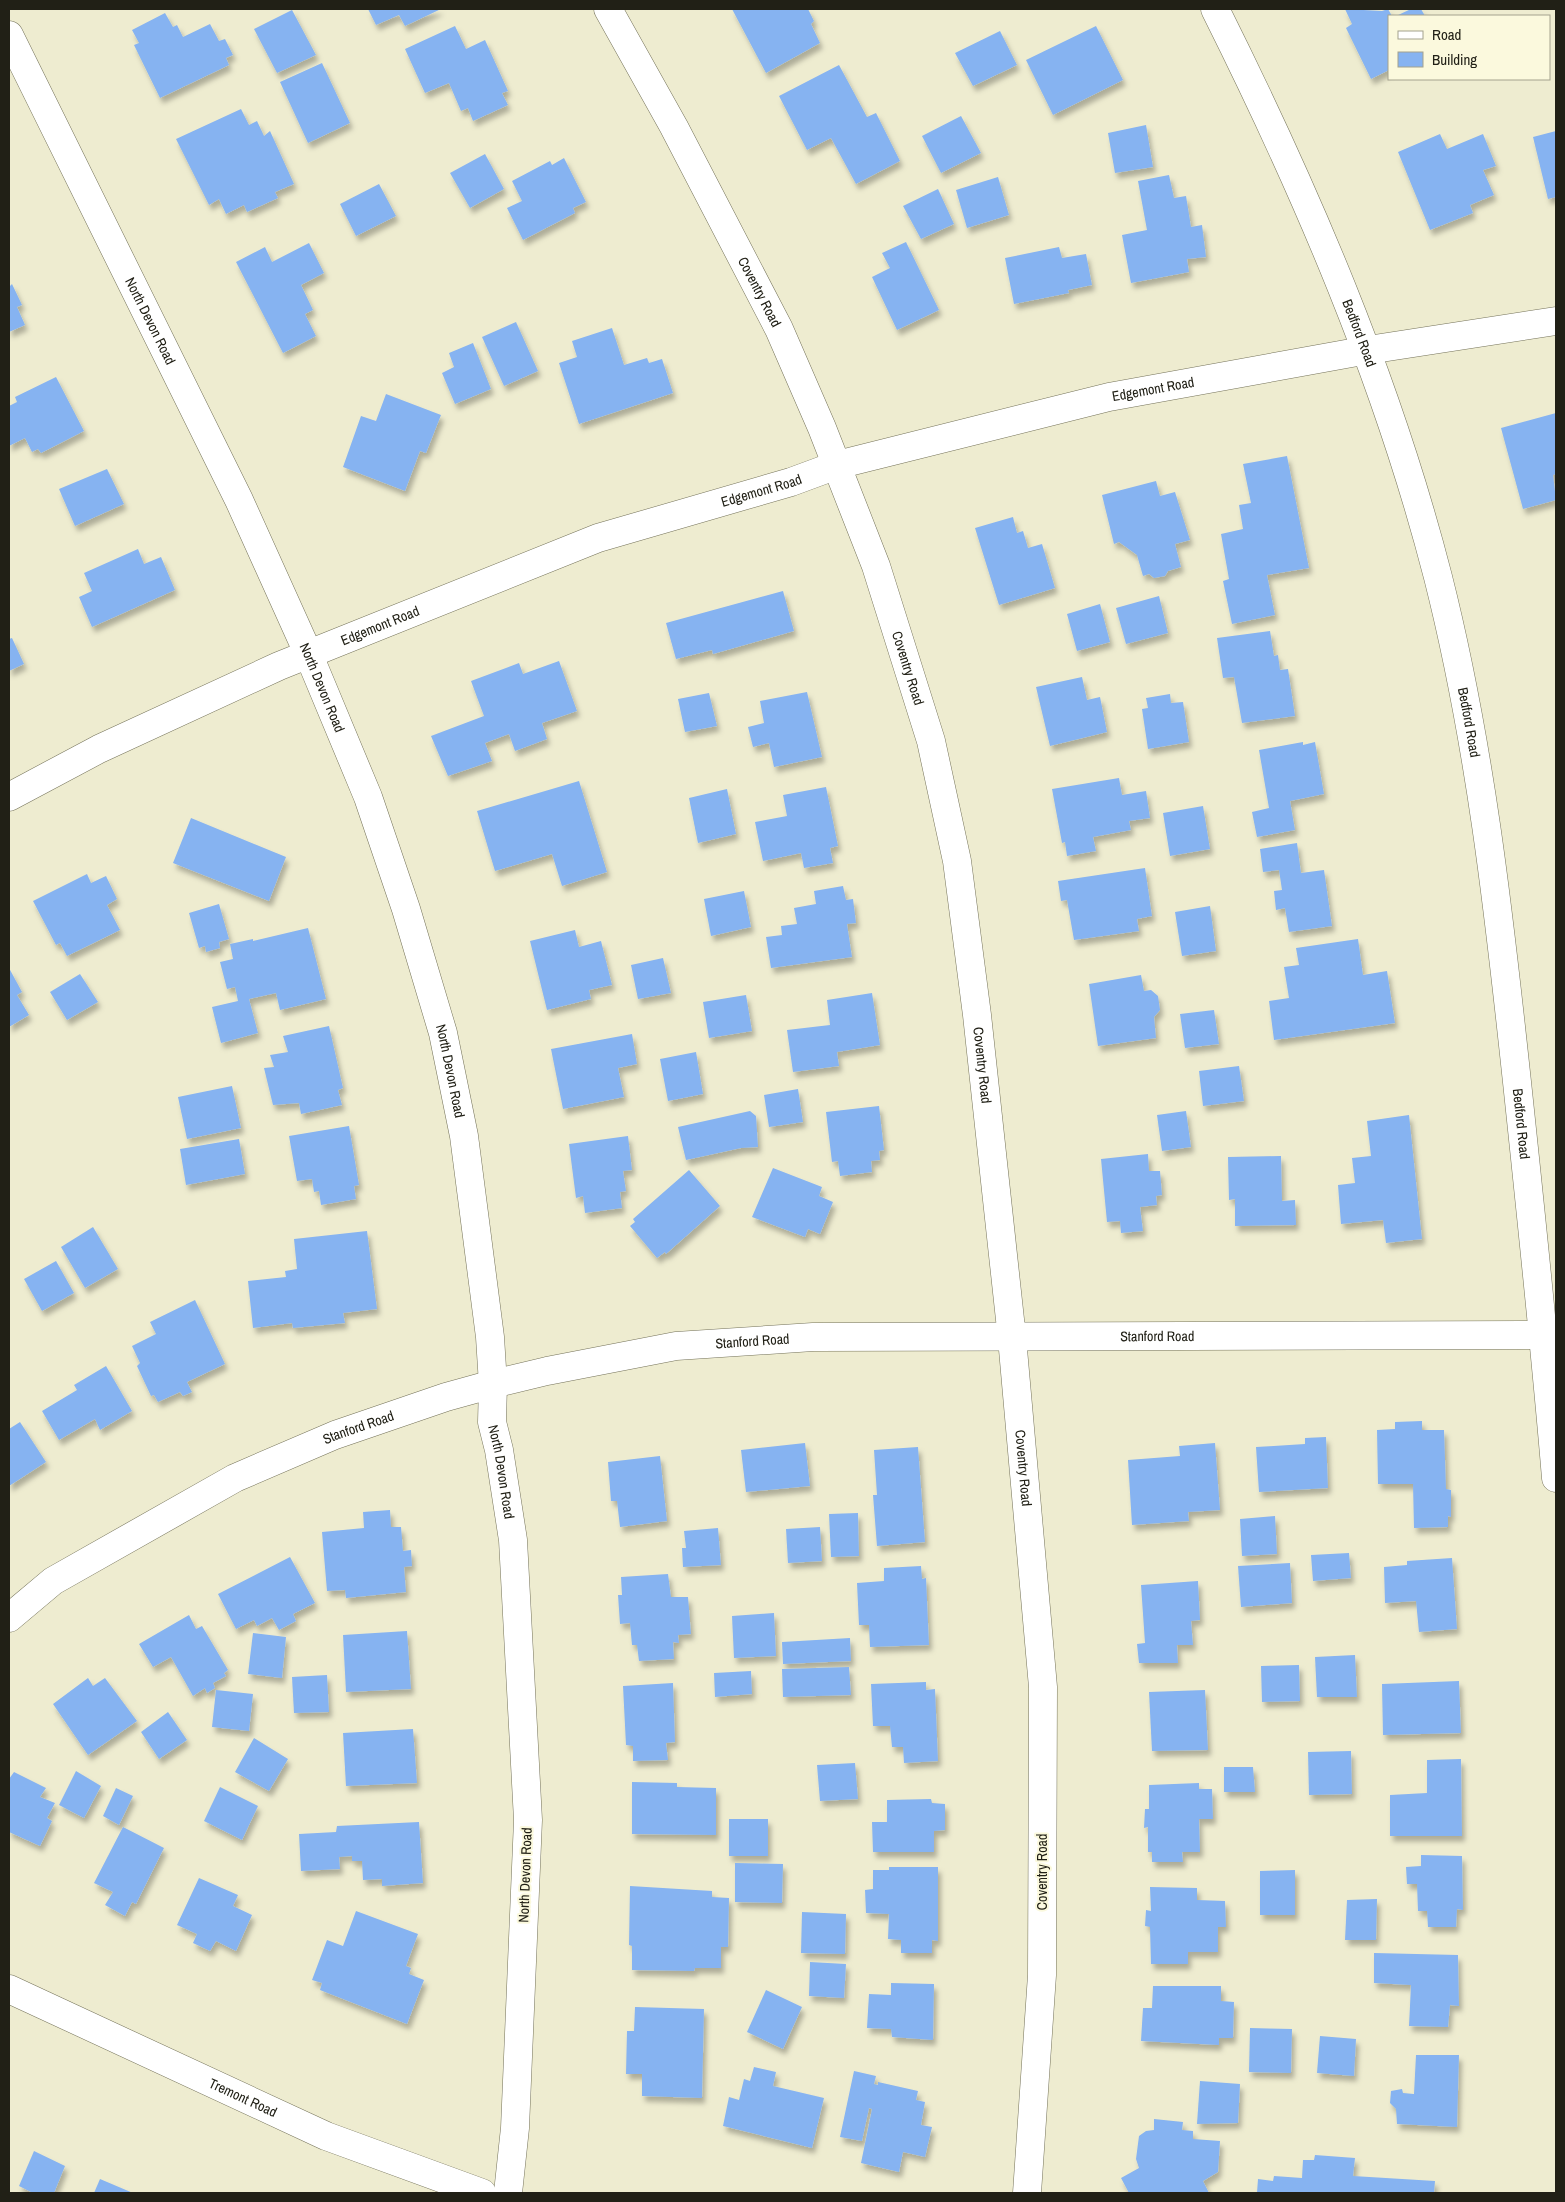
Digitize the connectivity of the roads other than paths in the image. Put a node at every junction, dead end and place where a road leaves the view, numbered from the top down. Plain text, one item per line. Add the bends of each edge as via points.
1 (608, 9) edge
2 (1215, 9) edge
3 (9, 35) edge
4 (1556, 321) edge
5 (1368, 350) junction
6 (837, 465) junction
7 (308, 653) junction
8 (9, 797) edge
9 (1550, 1335) edge
10 (1012, 1338) junction
11 (493, 1384) junction
12 (1556, 1478) edge
13 (9, 1618) edge
14 (9, 1989) edge
15 (482, 2193) edge
16 (508, 2193) edge
17 (1027, 2193) edge

1 - 6 street, Coventry Road via 674,127 779,329
2 - 5 street, Bedford Road via 1306,199
3 - 7 street, North Devon Road via 239,500
4 - 5 street, Edgemont Road
5 - 6 street, Edgemont Road via 1109,397
5 - 9 street, Bedford Road via 1438,577 1480,776
6 - 7 street, Edgemont Road via 791,482 598,538
6 - 10 street, Coventry Road via 876,566 931,741 957,861
7 - 8 street, Edgemont Road via 99,749
7 - 11 street, North Devon Road via 368,798 443,1033 464,1136
9 - 10 street, Stanford Road
9 - 12 street, Bedford Road
10 - 11 street, Stanford Road via 813,1336 676,1346
10 - 17 street, Coventry Road via 1043,1687 1042,1975
11 - 13 street, Stanford Road via 335,1435 234,1478 53,1581
11 - 16 street, North Devon Road via 492,1422 513,1540 528,1820 515,2128
14 - 15 street, Tremont Road via 326,2136

